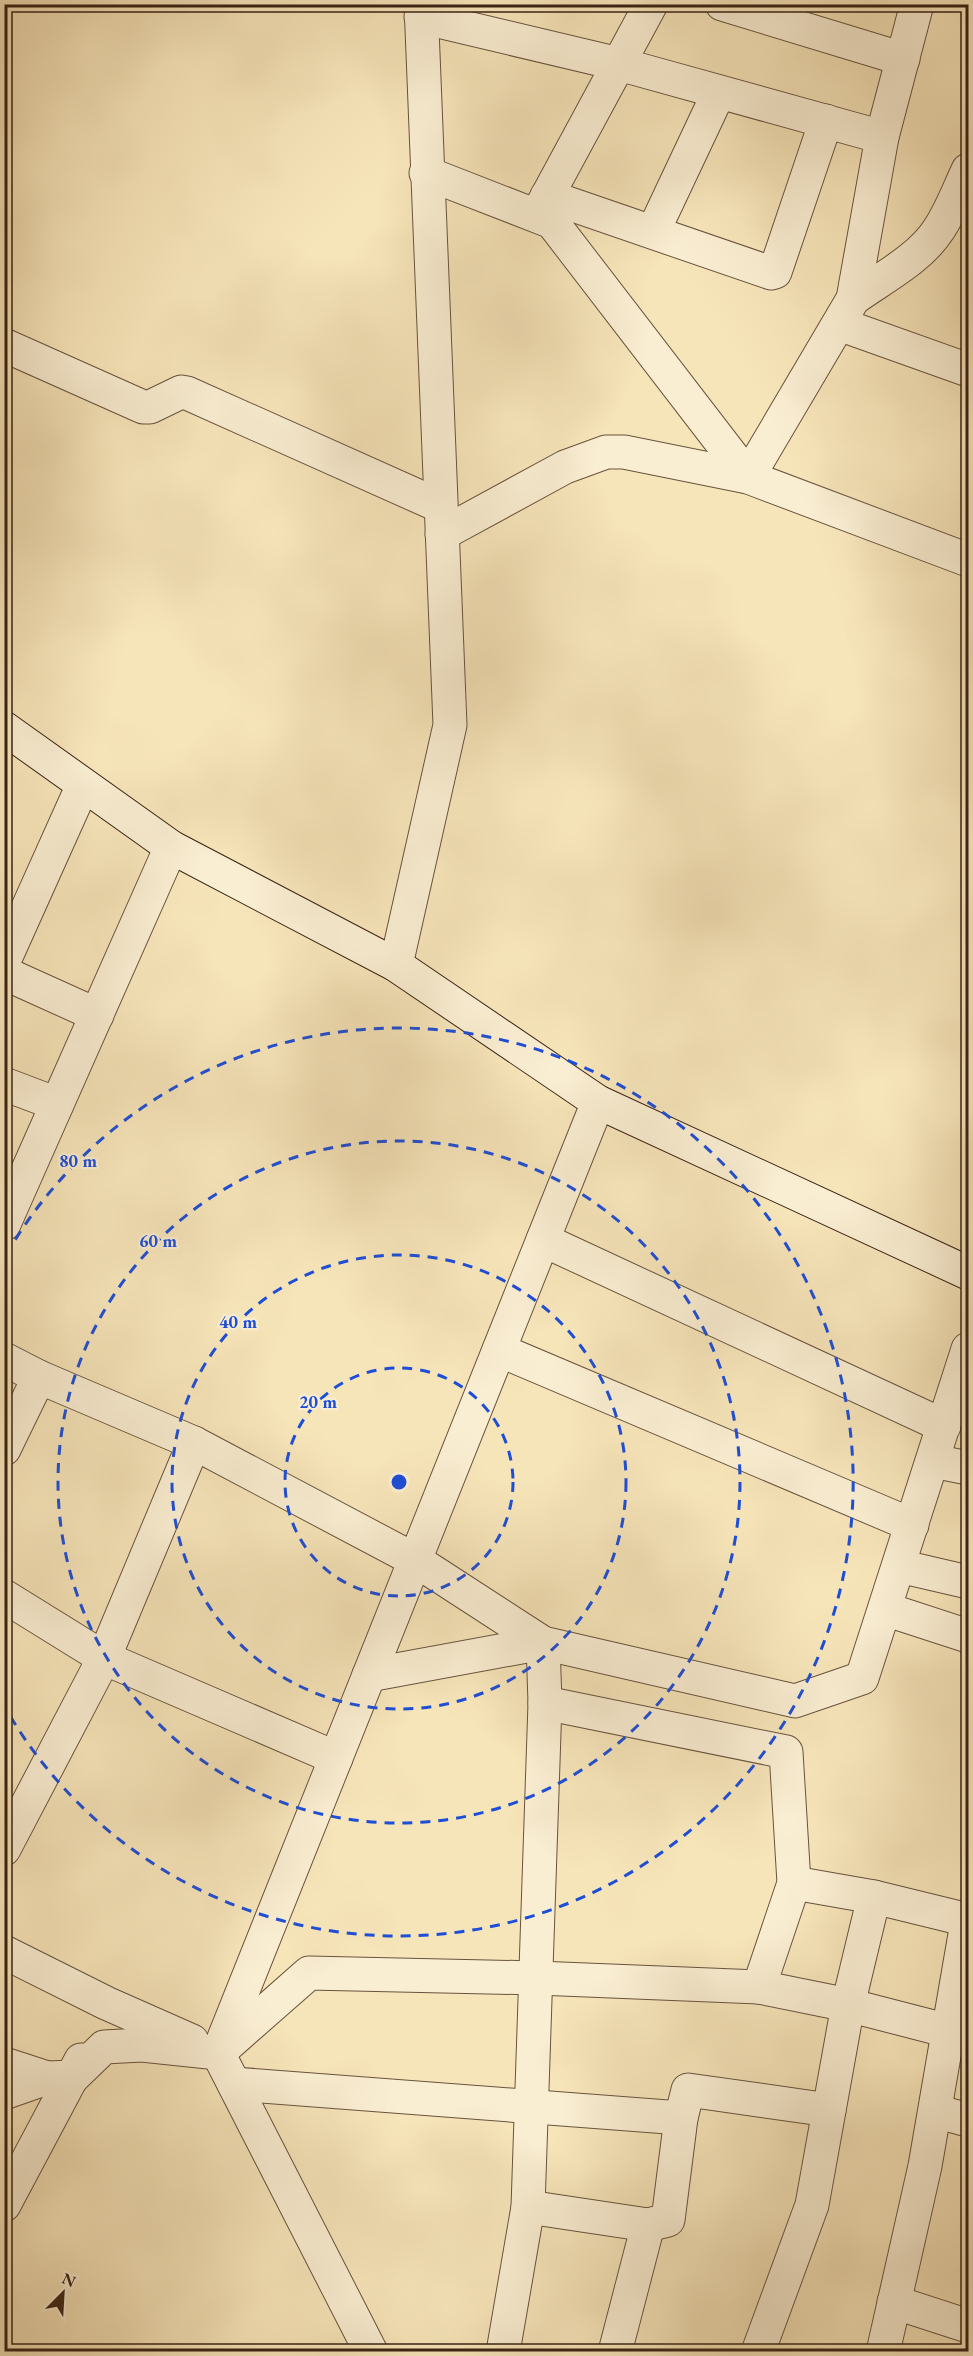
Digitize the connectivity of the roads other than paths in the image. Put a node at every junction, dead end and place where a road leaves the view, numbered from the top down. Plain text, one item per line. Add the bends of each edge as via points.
1 (651, 4) edge
2 (722, 4) edge
3 (918, 4) edge
4 (421, 11) edge
5 (903, 59) junction
6 (619, 64) junction
7 (719, 92) junction
8 (826, 121) junction
9 (882, 137) junction
10 (969, 170) edge
11 (426, 172) junction
12 (542, 206) junction
13 (653, 232) junction
14 (846, 311) junction
15 (4, 345) edge
16 (969, 370) edge
17 (748, 477) junction
18 (441, 520) junction
19 (969, 560) edge
20 (4, 728) edge
21 (83, 784) junction
22 (171, 847) junction
23 (4, 961) edge
24 (396, 965) junction
25 (4, 972) edge
26 (96, 1015) junction
27 (4, 1084) edge
28 (598, 1102) junction
29 (57, 1104) junction
30 (6, 1218) edge
31 (543, 1240) junction
32 (969, 1273) edge
33 (969, 1349) edge
34 (499, 1350) junction
35 (4, 1359) edge
36 (39, 1377) junction
37 (944, 1426) junction
38 (194, 1443) junction
39 (4, 1449) edge
40 (933, 1461) junction
41 (969, 1468) edge
42 (912, 1525) junction
43 (415, 1560) junction
44 (899, 1566) junction
45 (969, 1582) edge
46 (4, 1596) edge
47 (885, 1608) junction
48 (969, 1636) edge
49 (543, 1643) junction
50 (104, 1658) junction
51 (369, 1675) junction
52 (544, 1703) junction
53 (336, 1758) junction
54 (4, 1849) edge
55 (794, 1883) junction
56 (873, 1897) junction
57 (968, 1919) edge
58 (4, 1952) edge
59 (537, 1978) junction
60 (759, 1987) junction
61 (106, 2003) junction
62 (848, 2005) junction
63 (958, 2034) edge
64 (218, 2053) junction
65 (4, 2064) edge
66 (60, 2078) junction
67 (234, 2085) junction
68 (4, 2093) edge
69 (531, 2108) junction
70 (829, 2110) junction
71 (935, 2111) junction
72 (681, 2118) junction
73 (969, 2120) edge
74 (4, 2205) edge
75 (528, 2207) junction
76 (648, 2225) junction
77 (894, 2302) junction
78 (968, 2323) edge
79 (371, 2352) edge
80 (503, 2352) edge
81 (615, 2352) edge
82 (758, 2352) edge
83 (883, 2352) edge

1 - 6 street
2 - 5 street
3 - 5 street
4 - 6 street
4 - 11 street
5 - 9 street
6 - 7 street
6 - 12 street
7 - 8 street
7 - 13 street
8 - 9 street
8 - 13 street via 775,272
9 - 14 street
10 - 14 street via 929,242
11 - 12 street
11 - 18 street
12 - 13 street
12 - 17 street
14 - 16 street
14 - 17 street
15 - 18 street via 143,407 187,393
17 - 18 street via 624,452 606,452
17 - 19 street
18 - 24 street via 450,725
20 - 21 street
21 - 22 street
21 - 23 street
22 - 24 street
22 - 26 street
24 - 28 street
25 - 26 street
26 - 29 street
27 - 29 street
28 - 31 street
28 - 32 street
29 - 30 street
31 - 34 street
31 - 37 street
33 - 37 street
34 - 42 street
34 - 43 street
35 - 36 street
36 - 38 street
36 - 39 street
37 - 40 street
38 - 43 street
38 - 50 street
40 - 41 street
40 - 42 street
42 - 44 street
43 - 49 street
43 - 51 street
44 - 45 street
44 - 47 street
46 - 50 street
47 - 48 street
47 - 49 street via 862,1678 795,1701
49 - 51 street
49 - 52 street
50 - 53 street
50 - 54 street
51 - 53 street
52 - 55 street via 786,1752
52 - 59 street
53 - 64 street
55 - 56 street
55 - 60 street
56 - 57 street
56 - 62 street
57 - 63 street
58 - 61 street
59 - 60 street
59 - 64 street via 309,1973
59 - 69 street
60 - 62 street
61 - 64 street
61 - 66 street
62 - 63 street
62 - 70 street
63 - 71 street
64 - 66 street via 142,2045 104,2047
64 - 67 street
65 - 66 street
66 - 68 street
66 - 74 street
67 - 69 street
67 - 79 street
69 - 72 street
69 - 75 street
70 - 72 street via 688,2090
70 - 82 street via 812,2205
71 - 73 street
71 - 77 street
72 - 76 street via 668,2220
75 - 76 street
75 - 80 street
76 - 81 street
77 - 78 street
77 - 83 street

